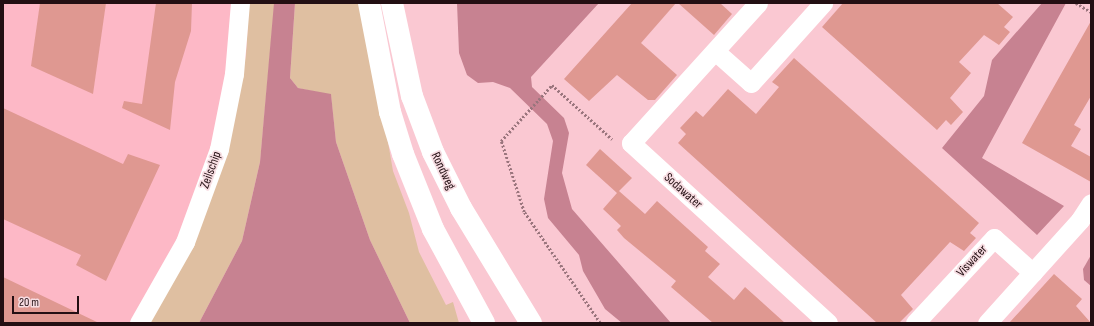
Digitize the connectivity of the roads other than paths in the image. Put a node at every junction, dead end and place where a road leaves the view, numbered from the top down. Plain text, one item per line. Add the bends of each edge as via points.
1 (240, 3) edge
2 (369, 3) edge
3 (392, 3) edge
4 (758, 3) edge
5 (823, 3) edge
6 (715, 51) junction
7 (1091, 203) edge
8 (1033, 273) junction
9 (139, 323) edge
10 (484, 323) edge
11 (531, 323) edge
12 (828, 323) edge
13 (915, 323) edge
14 (987, 323) edge

1 - 9 street, Zeilschip via 234,74 219,149 185,242
2 - 10 main road via 390,112 403,154 433,229
3 - 11 main road, Rondweg via 412,96 434,152 461,208
4 - 6 street
5 - 6 street via 751,83
6 - 12 street, Sodawater via 631,143
7 - 8 street
8 - 13 street, Viswater via 994,238
8 - 14 street

